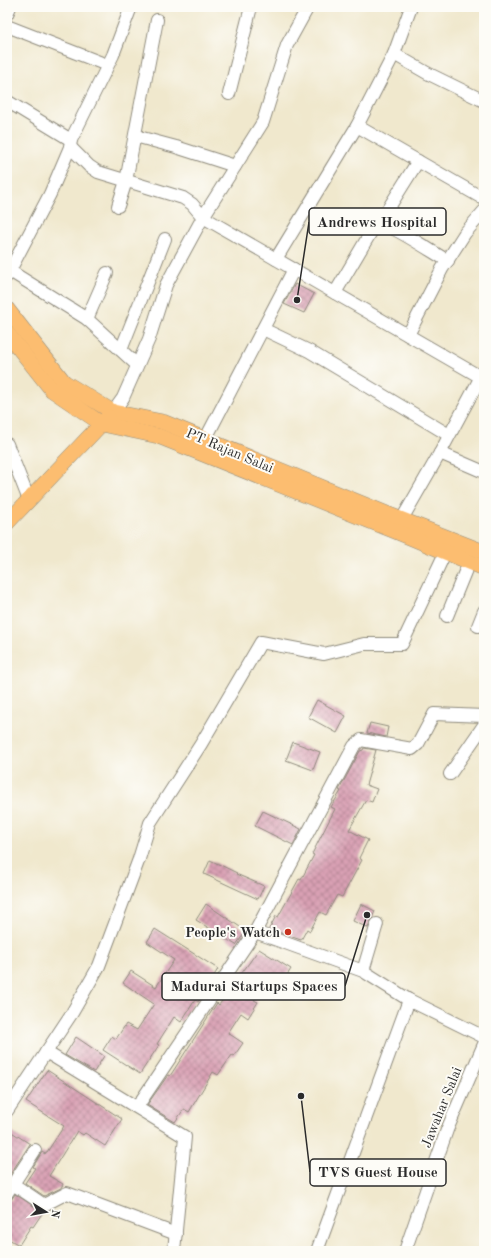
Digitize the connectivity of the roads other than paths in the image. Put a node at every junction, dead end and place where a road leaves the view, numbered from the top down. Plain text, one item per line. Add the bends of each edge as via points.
1 (10, 7) edge
2 (128, 7) edge
3 (251, 7) edge
4 (308, 7) edge
5 (411, 7) edge
6 (7, 14) edge
7 (157, 20) dead end
8 (7, 26) edge
9 (394, 54) junction
10 (108, 65) junction
11 (229, 94) dead end
12 (7, 101) edge
13 (484, 101) edge
14 (357, 126) junction
15 (135, 136) junction
16 (70, 144) junction
17 (418, 161) junction
18 (235, 166) junction
19 (126, 181) junction
20 (484, 199) edge
21 (118, 206) dead end
22 (484, 211) edge
23 (203, 217) junction
24 (378, 225) junction
25 (165, 239) dead end
26 (276, 259) junction
27 (448, 261) junction
28 (294, 270) junction
29 (9, 273) edge
30 (107, 273) dead end
31 (335, 293) junction
32 (7, 309) edge
33 (87, 318) junction
34 (263, 328) junction
35 (7, 333) edge
36 (408, 335) junction
37 (121, 350) junction
38 (137, 365) junction
39 (483, 375) edge
40 (113, 412) junction
41 (102, 424) junction
42 (449, 435) junction
43 (205, 440) junction
44 (7, 444) edge
45 (440, 453) junction
46 (484, 472) edge
47 (275, 476) junction
48 (29, 500) junction
49 (7, 523) edge
50 (398, 525) junction
51 (484, 552) edge
52 (445, 553) junction
53 (469, 562) junction
54 (484, 568) edge
55 (484, 611) edge
56 (447, 616) dead end
57 (478, 626) dead end
58 (484, 716) edge
59 (484, 725) edge
60 (450, 774) dead end
61 (377, 924) dead end
62 (255, 932) junction
63 (363, 971) junction
64 (409, 1000) junction
65 (484, 1037) edge
66 (484, 1044) edge
67 (46, 1052) junction
68 (138, 1107) junction
69 (7, 1111) edge
70 (35, 1150) dead end
71 (10, 1188) edge
72 (176, 1234) junction
73 (174, 1251) edge
74 (317, 1251) edge
75 (405, 1251) edge

1 - 6 street
2 - 10 street
3 - 11 street
4 - 18 street via 287,45 263,122
5 - 9 street
7 - 15 street
8 - 10 street
9 - 13 street
9 - 14 street
10 - 16 street
12 - 16 street
14 - 17 street
14 - 26 street
15 - 18 street
15 - 19 street
16 - 19 street via 89,166 98,172
16 - 29 street via 50,194
17 - 20 street
17 - 24 street
18 - 23 street
19 - 21 street
19 - 23 street via 183,198
22 - 27 street via 465,233
23 - 26 street
23 - 38 street via 166,285 149,339
24 - 27 street via 396,230
24 - 31 street via 371,232
25 - 37 street
26 - 28 street
27 - 36 street
28 - 31 street
28 - 34 street
29 - 33 street
30 - 33 street
31 - 36 street
32 - 40 main road, PT Rajan Salai via 64,382
33 - 37 street
34 - 42 street via 309,351
34 - 43 street
35 - 41 main road, PT Rajan Salai via 52,390
36 - 39 street
37 - 38 street
38 - 40 street via 123,398
39 - 42 street
40 - 41 main road
40 - 43 main road, PT Rajan Salai via 162,422
41 - 47 main road, PT Rajan Salai via 158,436
41 - 48 main road
42 - 45 street
43 - 47 main road, PT Rajan Salai
44 - 48 street
45 - 46 street
45 - 50 street
47 - 50 main road, PT Rajan Salai
48 - 49 main road
50 - 51 main road, PT Rajan Salai
50 - 52 main road, PT Rajan Salai
52 - 53 main road, PT Rajan Salai
52 - 67 street via 402,644 364,644 324,654 262,642 150,823 99,966
53 - 54 main road, PT Rajan Salai
53 - 56 street
55 - 57 street
58 - 62 street via 434,714 418,744 412,749 361,740 354,746
59 - 60 street
61 - 63 street
62 - 63 street
62 - 68 street
63 - 64 street
64 - 65 street
64 - 74 street
66 - 75 street, Jawahar Salai via 446,1130
67 - 68 street
67 - 69 street
68 - 72 street via 184,1136
70 - 71 street
71 - 72 street via 44,1205 67,1193
72 - 73 street

